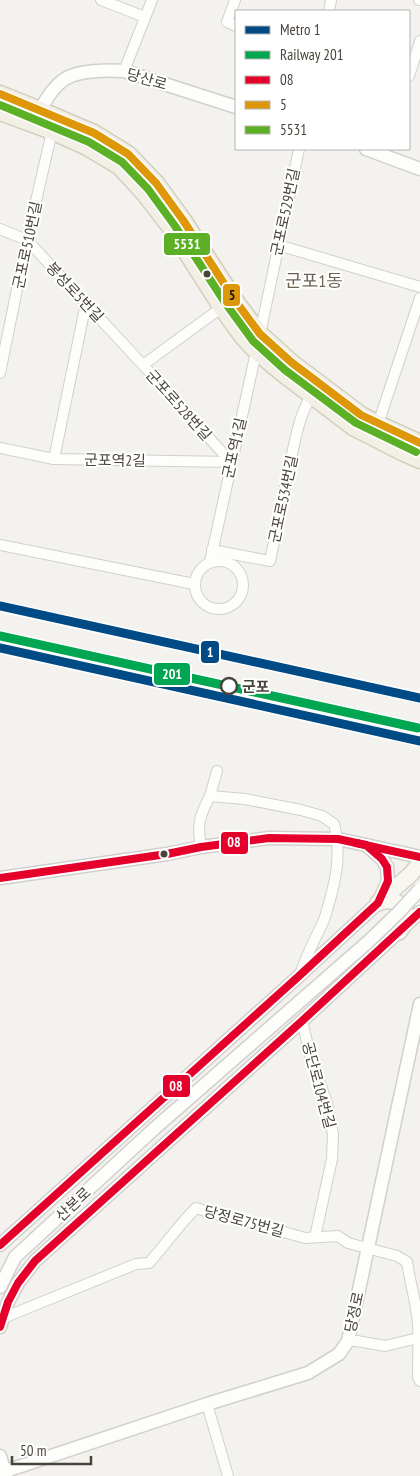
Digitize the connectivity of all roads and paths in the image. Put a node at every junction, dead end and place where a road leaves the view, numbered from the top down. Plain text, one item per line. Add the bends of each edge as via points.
1 (101, 0) edge
2 (152, 0) edge
3 (235, 0) edge
4 (145, 17) junction
5 (235, 26) edge
6 (420, 41) edge
7 (124, 71) junction
8 (410, 73) edge
9 (0, 94) edge
10 (235, 107) edge
11 (40, 110) junction
12 (0, 112) edge
13 (54, 124) junction
14 (299, 150) edge
15 (372, 150) edge
16 (385, 152) edge
17 (420, 169) edge
18 (0, 229) edge
19 (27, 240) junction
20 (278, 245) junction
21 (420, 287) edge
22 (86, 303) junction
23 (228, 303) junction
24 (419, 304) edge
25 (5, 321) edge
26 (260, 334) junction
27 (256, 351) junction
28 (143, 365) junction
29 (0, 373) edge
30 (315, 389) junction
31 (378, 424) junction
32 (420, 443) edge
33 (0, 448) edge
34 (54, 460) junction
35 (420, 460) edge
36 (231, 462) junction
37 (0, 545) edge
38 (212, 550) junction
39 (210, 562) junction
40 (194, 584) junction
41 (217, 771) dead end
42 (210, 796) junction
43 (338, 839) junction
44 (366, 845) junction
45 (201, 847) junction
46 (420, 857) edge
47 (420, 863) edge
48 (0, 878) edge
49 (420, 889) edge
50 (378, 903) junction
51 (420, 912) edge
52 (399, 932) junction
53 (299, 976) junction
54 (420, 1004) edge
55 (302, 1021) junction
56 (315, 1237) junction
57 (0, 1245) edge
58 (368, 1247) junction
59 (0, 1287) edge
60 (2, 1323) edge
61 (418, 1338) junction
62 (348, 1341) junction
63 (420, 1382) edge
64 (207, 1404) junction
65 (0, 1456) edge
66 (4, 1473) edge
67 (228, 1476) edge

1 - 4 street
2 - 4 street
3 - 5 street via 226,22
4 - 7 street
6 - 8 street
7 - 10 street, 당산로
7 - 11 street, 당산로 via 107,70 67,77 50,93
9 - 11 main road
11 - 13 main road
12 - 13 main road
13 - 19 street, 군포로510번길
13 - 23 main road via 94,133 128,154 156,183 183,220
14 - 20 street, 군포로529번길
15 - 16 street
16 - 17 street
18 - 19 street, 봉성로5번길
19 - 22 street, 봉성로5번길
19 - 25 street, 군포로510번길
20 - 21 street
20 - 26 street, 군포로529번길
22 - 28 street, 봉성로5번길
22 - 34 street
23 - 26 main road
23 - 27 main road via 242,336
23 - 28 street, 군포로528번길
24 - 31 street
25 - 29 street, 군포로510번길
26 - 27 street, 군포역1길
26 - 30 main road
27 - 30 main road
27 - 36 street, 군포역1길
28 - 36 street, 군포로528번길
30 - 31 main road
30 - 35 main road via 353,427
30 - 38 street, 군포로534번길 via 302,414 270,561
31 - 32 main road
33 - 34 street, 군포역2길
34 - 36 street, 군포역2길
36 - 38 street, 군포역1길
37 - 40 street
38 - 39 street, 군포역1길
39 - 40 street via 202,566
39 - 40 street via 221,560 236,567 242,579 240,597 228,607 215,609 199,598
41 - 42 street
42 - 43 street via 244,798 322,816 334,824
42 - 45 street via 201,813 198,830
43 - 44 street
43 - 45 street via 269,838
43 - 53 street via 335,884 324,920
44 - 46 street
44 - 50 street via 387,867 388,881
45 - 48 street
47 - 50 main road
49 - 59 street, 산본로, bridge via 368,941 155,1128 15,1257
50 - 52 main road via 388,900 404,909 405,922
50 - 53 street
51 - 52 street
52 - 55 street
53 - 57 street
54 - 58 street, 당정로
55 - 56 street, 공단로104번길 via 311,1058 328,1103 333,1134 332,1159
55 - 60 street via 35,1260 8,1302
56 - 58 street, 당정로75번길 via 338,1236
56 - 60 street, 당정로75번길 via 305,1238 196,1208 149,1263 136,1264
58 - 61 street, 당정로75번길 via 407,1262
58 - 62 street, 당정로
61 - 62 street via 385,1346
61 - 63 street
62 - 64 street, 당정로 via 339,1354 308,1373
64 - 66 street, 당정로
64 - 67 street
65 - 66 street

